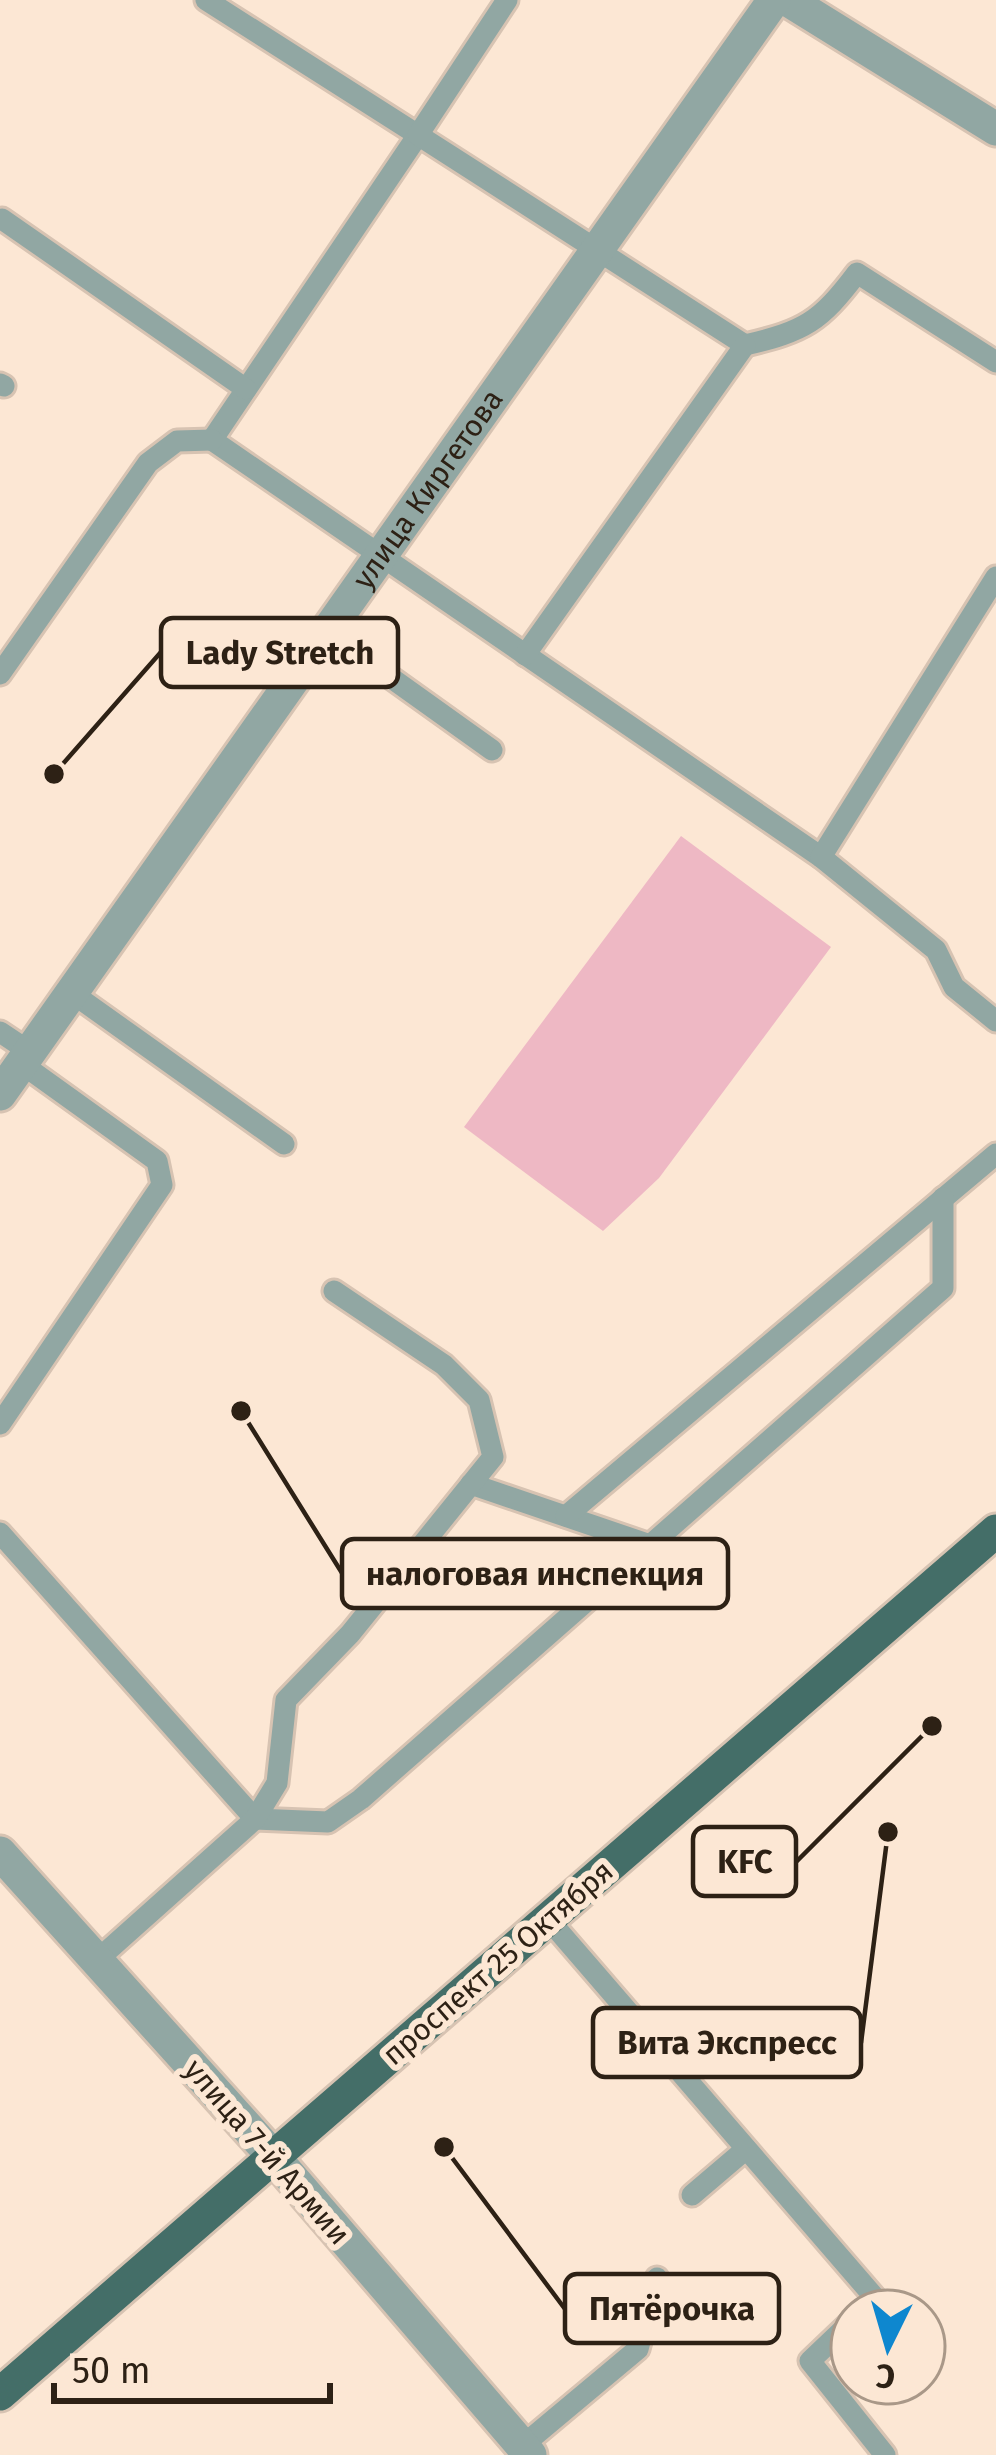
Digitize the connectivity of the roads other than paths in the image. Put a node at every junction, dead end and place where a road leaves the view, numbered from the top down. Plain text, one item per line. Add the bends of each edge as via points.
1 (206, 0) edge
2 (506, 0) edge
3 (774, 0) edge
4 (788, 0) edge
5 (996, 129) edge
6 (418, 135) junction
7 (2, 219) edge
8 (597, 250) junction
9 (745, 345) junction
10 (996, 362) edge
11 (246, 389) junction
12 (212, 440) junction
13 (380, 556) junction
14 (996, 577) edge
15 (327, 632) junction
16 (526, 656) junction
17 (0, 674) edge
18 (492, 750) dead end
19 (821, 857) junction
20 (72, 993) junction
21 (996, 1021) edge
22 (0, 1032) edge
23 (26, 1058) junction
24 (0, 1094) edge
25 (284, 1144) dead end
26 (996, 1154) edge
27 (943, 1198) junction
28 (334, 1291) dead end
29 (0, 1424) edge
30 (471, 1484) junction
31 (566, 1516) junction
32 (996, 1531) edge
33 (0, 1534) edge
34 (650, 1545) junction
35 (255, 1819) junction
36 (0, 1853) edge
37 (549, 1920) junction
38 (96, 1961) junction
39 (746, 2149) junction
40 (273, 2156) junction
41 (692, 2195) dead end
42 (657, 2278) dead end
43 (866, 2287) edge
44 (828, 2344) edge
45 (828, 2384) edge
46 (0, 2394) edge
47 (847, 2407) edge
48 (526, 2450) edge
49 (885, 2455) edge

1 - 6 lane
2 - 6 lane
3 - 8 street, улица Киргетова
4 - 5 street
6 - 8 lane
6 - 11 lane
7 - 11 lane
8 - 9 lane
8 - 13 street, улица Киргетова
9 - 10 lane via 823,318 857,273
9 - 16 lane
11 - 12 lane
12 - 13 lane
12 - 17 lane via 177,441 148,463
13 - 15 street, улица Киргетова
13 - 16 lane
14 - 19 lane
15 - 18 lane
15 - 20 street, улица Киргетова
16 - 19 lane
19 - 21 lane via 936,950 954,987
20 - 23 street, улица Киргетова
20 - 25 lane
22 - 23 lane
23 - 24 street, улица Киргетова
23 - 29 lane via 163,1172 162,1185
26 - 27 lane
27 - 31 lane
27 - 34 lane via 943,1288
28 - 30 lane via 444,1365 479,1400 493,1457
30 - 31 lane
30 - 35 lane via 286,1700 277,1783
31 - 34 lane
32 - 37 main road, проспект 25 Октября
33 - 35 lane
34 - 35 lane via 328,1822
35 - 38 lane
36 - 38 street, улица 7-й Армии
37 - 39 lane
37 - 40 main road, проспект 25 Октября
38 - 40 street, улица 7-й Армии
39 - 41 lane
39 - 43 lane
40 - 46 main road, проспект 25 Октября
40 - 48 street, улица 7-й Армии
42 - 48 lane via 638,2349
44 - 45 lane via 810,2361
47 - 49 lane

